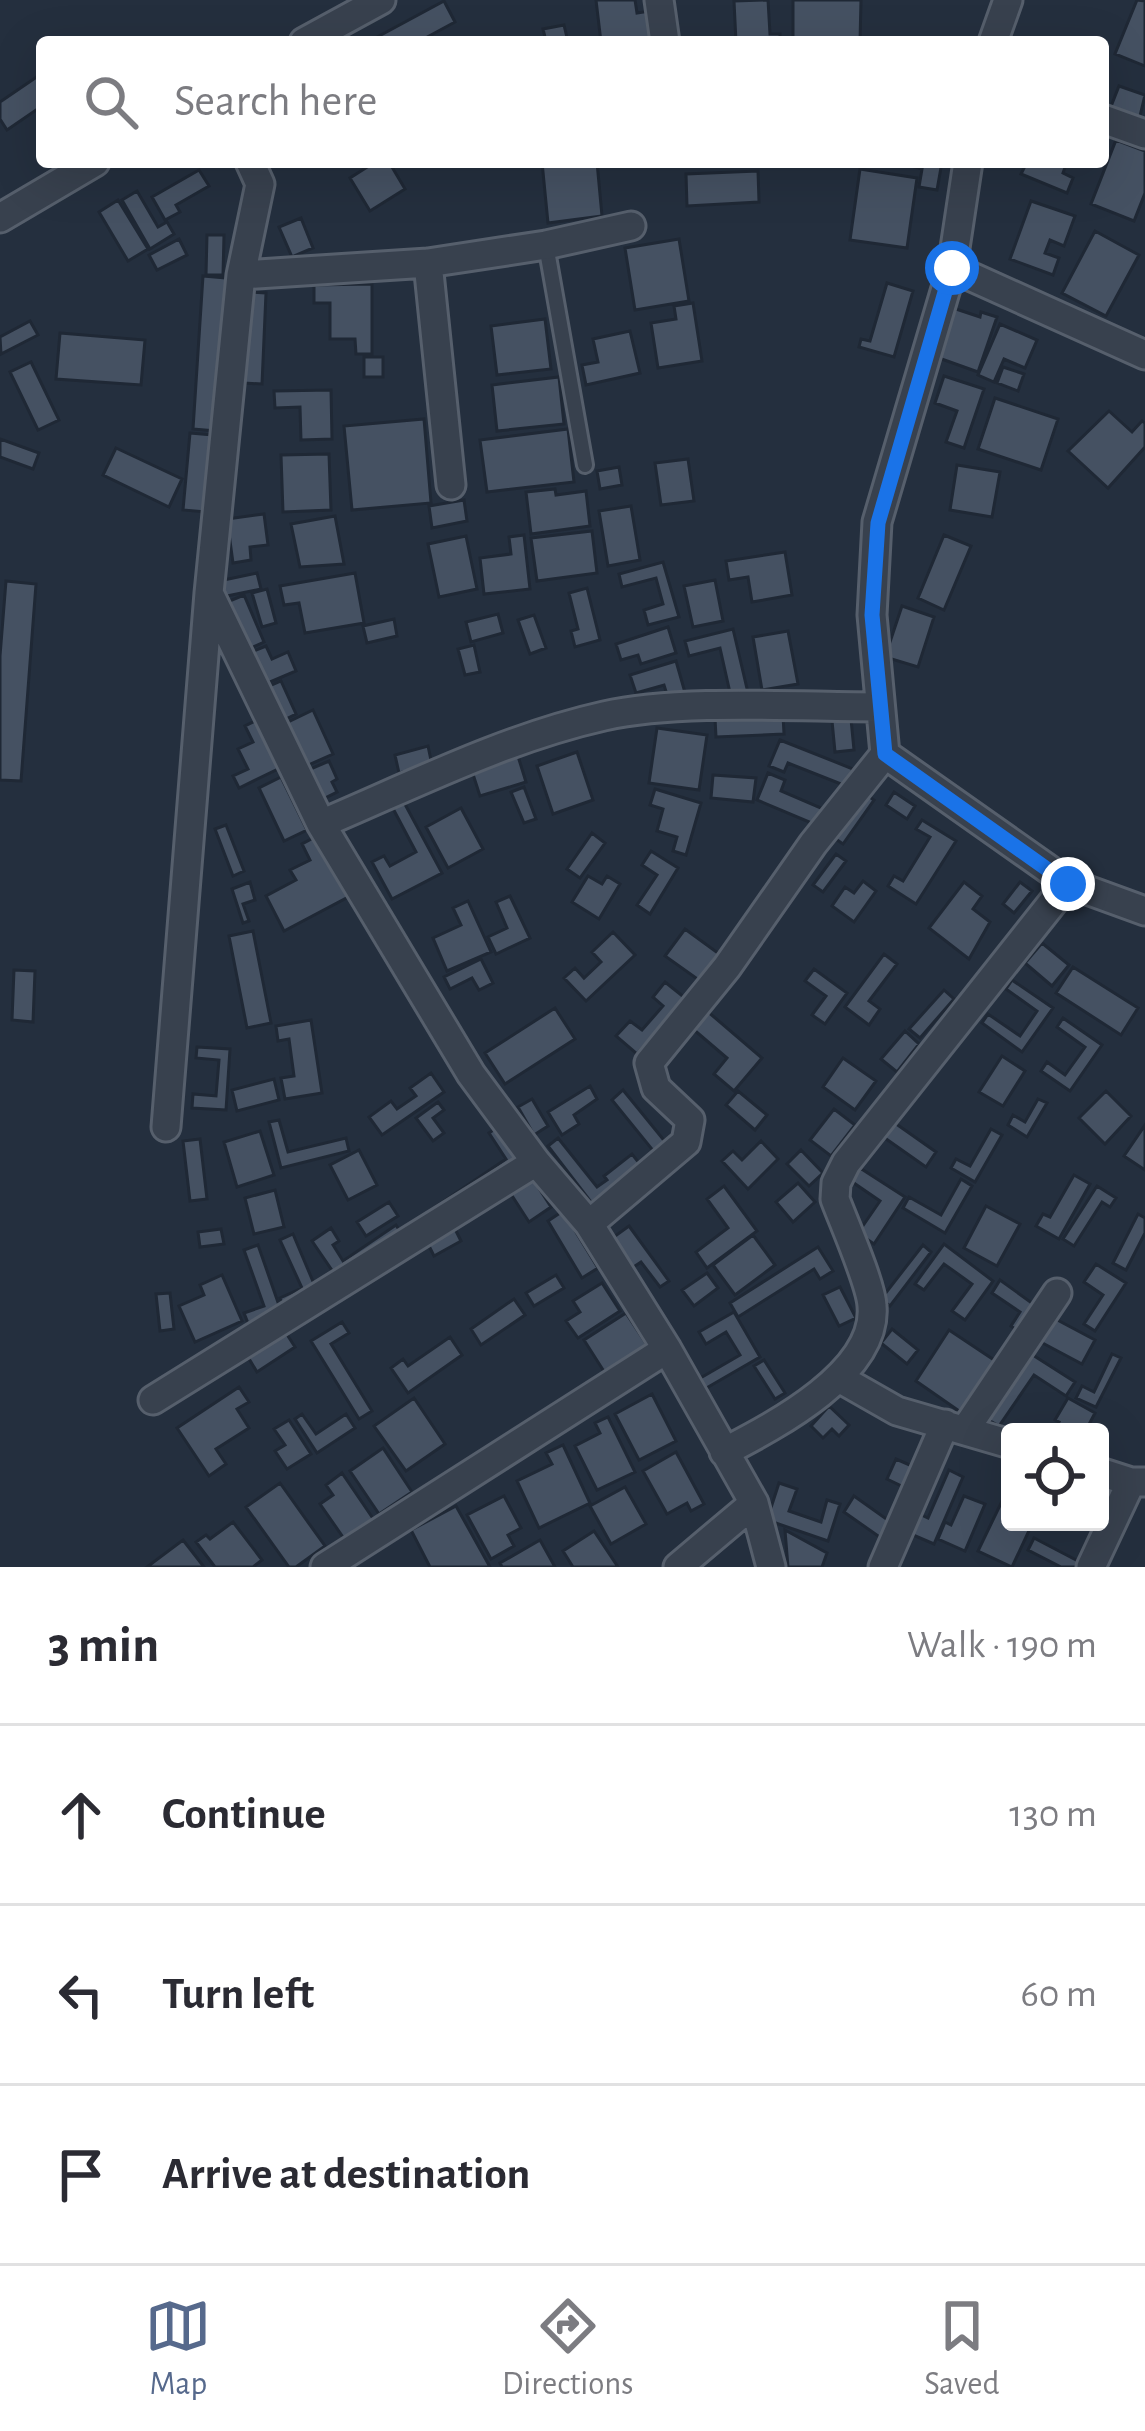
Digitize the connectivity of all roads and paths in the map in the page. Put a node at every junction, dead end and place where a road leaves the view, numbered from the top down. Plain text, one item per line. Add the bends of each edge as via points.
1 (381, 0) edge
2 (659, 0) edge
3 (1008, 0) edge
4 (315, 36) edge
5 (664, 36) edge
6 (995, 36) edge
7 (1109, 121) edge
8 (1145, 134) edge
9 (85, 168) edge
10 (253, 168) edge
11 (967, 168) edge
12 (0, 218) edge
13 (631, 226) dead end
14 (545, 245) junction
15 (428, 263) junction
16 (952, 268) junction
17 (241, 275) junction
18 (1145, 355) edge
19 (585, 465) dead end
20 (452, 485) dead end
21 (209, 592) junction
22 (879, 706) junction
23 (885, 754) junction
24 (321, 824) junction
25 (1068, 884) junction
26 (1145, 911) edge
27 (166, 1127) dead end
28 (536, 1162) junction
29 (589, 1224) junction
30 (1057, 1293) dead end
31 (667, 1349) junction
32 (839, 1378) junction
33 (153, 1400) dead end
34 (955, 1427) junction
35 (1001, 1441) edge
36 (724, 1452) junction
37 (1138, 1482) edge
38 (754, 1503) junction
39 (325, 1567) edge
40 (678, 1567) edge
41 (771, 1567) edge
42 (883, 1567) edge
43 (1091, 1567) edge

1 - 4 street
2 - 5 street
3 - 6 street
7 - 8 street
9 - 12 street
10 - 17 street via 260,184
11 - 16 street
13 - 14 street
14 - 15 street
14 - 19 lane
15 - 17 street
15 - 20 street
16 - 18 street
16 - 22 street via 878,523 872,615
17 - 21 street
21 - 24 street
21 - 27 street
22 - 23 street
22 - 24 street via 606,716 498,749
23 - 25 street
23 - 29 street via 649,1064 656,1088 690,1120 686,1142
24 - 28 street via 471,1073
25 - 26 street
25 - 32 street via 836,1183 873,1308
28 - 29 street
28 - 33 street
29 - 31 street
30 - 34 street
31 - 36 street
31 - 39 street
32 - 34 street via 896,1411
32 - 36 street via 786,1420
34 - 35 street
34 - 42 street
36 - 38 street
37 - 43 street
38 - 40 street
38 - 41 street

